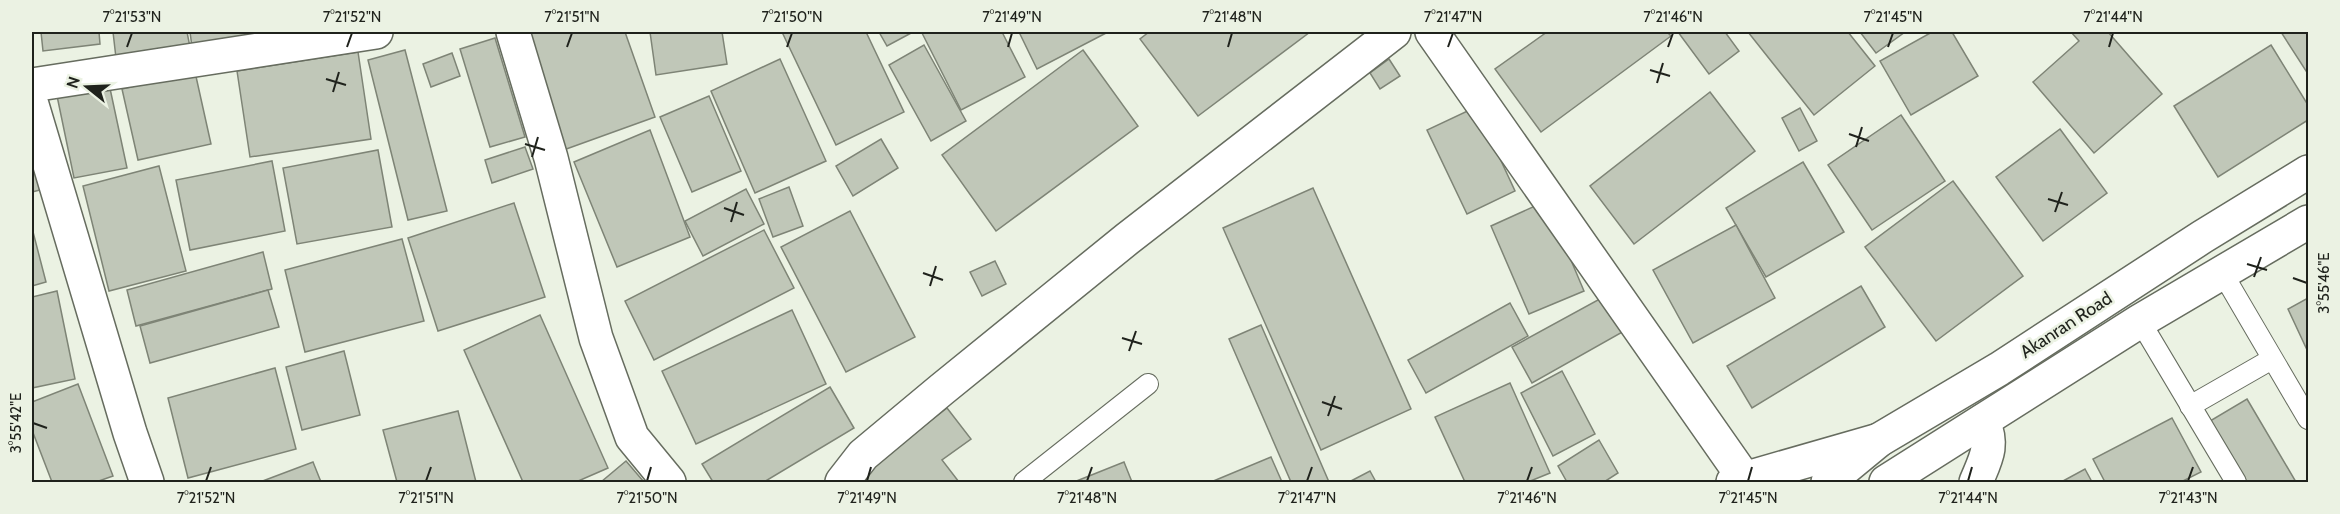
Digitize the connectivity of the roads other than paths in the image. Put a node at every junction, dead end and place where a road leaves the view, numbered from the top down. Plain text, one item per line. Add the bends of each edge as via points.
1 (376, 32) edge
2 (513, 32) edge
3 (1394, 32) edge
4 (1431, 32) edge
5 (32, 85) edge
6 (32, 105) edge
7 (2308, 172) edge
8 (2308, 222) edge
9 (2223, 273) junction
10 (2140, 321) junction
11 (2272, 359) junction
12 (1148, 384) dead end
13 (2190, 406) junction
14 (2308, 419) edge
15 (1983, 421) junction
16 (1879, 440) junction
17 (1738, 480) edge
18 (147, 483) edge
19 (669, 483) edge
20 (842, 483) edge
21 (1024, 483) edge
22 (1828, 483) edge
23 (1886, 483) edge
24 (1976, 483) edge
25 (2236, 483) edge

1 - 5 main road
2 - 19 main road via 551,158 596,338 632,437
3 - 20 main road via 1127,239 941,390 863,455
4 - 17 main road
6 - 18 main road
7 - 16 main road, Akanran Road via 1999,369
8 - 9 main road, Akanran Road
9 - 10 main road, Akanran Road
9 - 11 lane
10 - 13 lane
10 - 15 main road, Akanran Road
11 - 13 lane
11 - 14 lane
12 - 21 lane
13 - 25 lane
15 - 23 main road, Akanran Road
15 - 24 main road via 1990,437
16 - 17 main road
16 - 22 main road, Akanran Road

